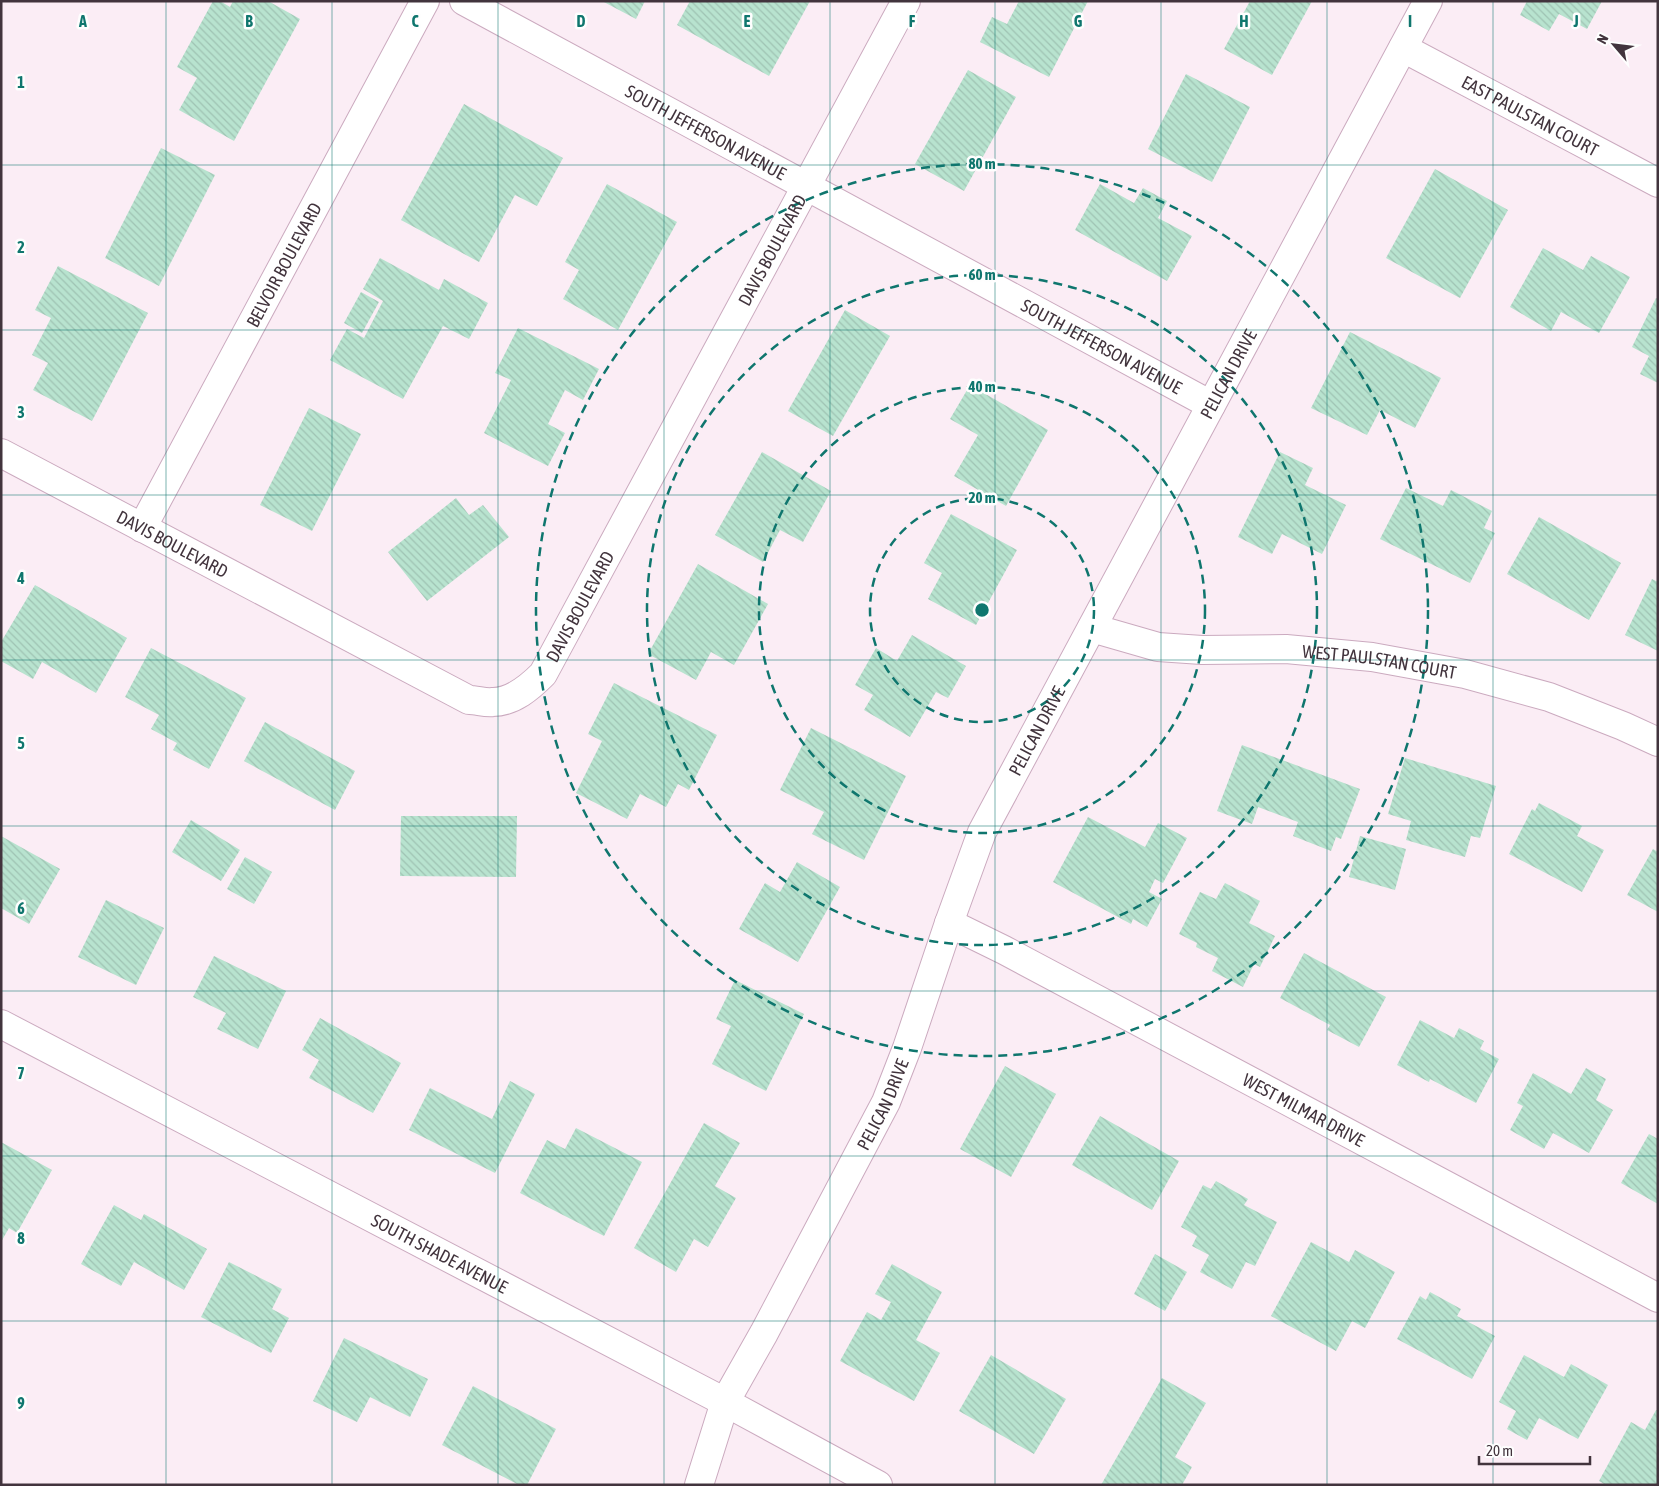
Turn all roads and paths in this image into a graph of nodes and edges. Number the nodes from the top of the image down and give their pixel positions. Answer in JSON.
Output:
{"nodes":[{"id":1,"x":424,"y":1,"type":"edge"},
{"id":2,"x":464,"y":1,"type":"edge"},
{"id":3,"x":906,"y":1,"type":"edge"},
{"id":4,"x":1428,"y":1,"type":"edge"},
{"id":5,"x":1403,"y":48,"type":"junction"},
{"id":6,"x":1658,"y":183,"type":"edge"},
{"id":7,"x":807,"y":187,"type":"junction"},
{"id":8,"x":1211,"y":405,"type":"junction"},
{"id":9,"x":1,"y":453,"type":"edge"},
{"id":10,"x":142,"y":528,"type":"junction"},
{"id":11,"x":1092,"y":628,"type":"junction"},
{"id":12,"x":1658,"y":742,"type":"edge"},
{"id":13,"x":949,"y":923,"type":"junction"},
{"id":14,"x":1,"y":1024,"type":"edge"},
{"id":15,"x":1658,"y":1298,"type":"edge"},
{"id":16,"x":725,"y":1402,"type":"junction"},
{"id":17,"x":699,"y":1485,"type":"edge"},
{"id":18,"x":878,"y":1485,"type":"edge"}],
"edges":[{"from":1,"to":10,"type":"street","name":"BELVOIR BOULEVARD"},
{"from":2,"to":7,"type":"street","name":"SOUTH JEFFERSON AVENUE"},
{"from":3,"to":7,"type":"street","name":"DAVIS BOULEVARD"},
{"from":4,"to":5,"type":"street","name":"PELICAN DRIVE"},
{"from":5,"to":6,"type":"street","name":"EAST PAULSTAN COURT"},
{"from":5,"to":8,"type":"street","name":"PELICAN DRIVE"},
{"from":7,"to":8,"type":"street","name":"SOUTH JEFFERSON AVENUE"},
{"from":7,"to":10,"type":"street","name":"DAVIS BOULEVARD"},
{"from":8,"to":11,"type":"street","name":"PELICAN DRIVE"},
{"from":9,"to":10,"type":"street","name":"DAVIS BOULEVARD"},
{"from":11,"to":12,"type":"street","name":"WEST PAULSTAN COURT"},
{"from":11,"to":13,"type":"street","name":"PELICAN DRIVE"},
{"from":13,"to":15,"type":"street","name":"WEST MILMAR DRIVE"},
{"from":13,"to":16,"type":"street","name":"PELICAN DRIVE"},
{"from":14,"to":16,"type":"street","name":"SOUTH SHADE AVENUE"},
{"from":16,"to":17,"type":"street","name":"PELICAN DRIVE"},
{"from":16,"to":18,"type":"street","name":"SOUTH SHADE AVENUE"}]}
